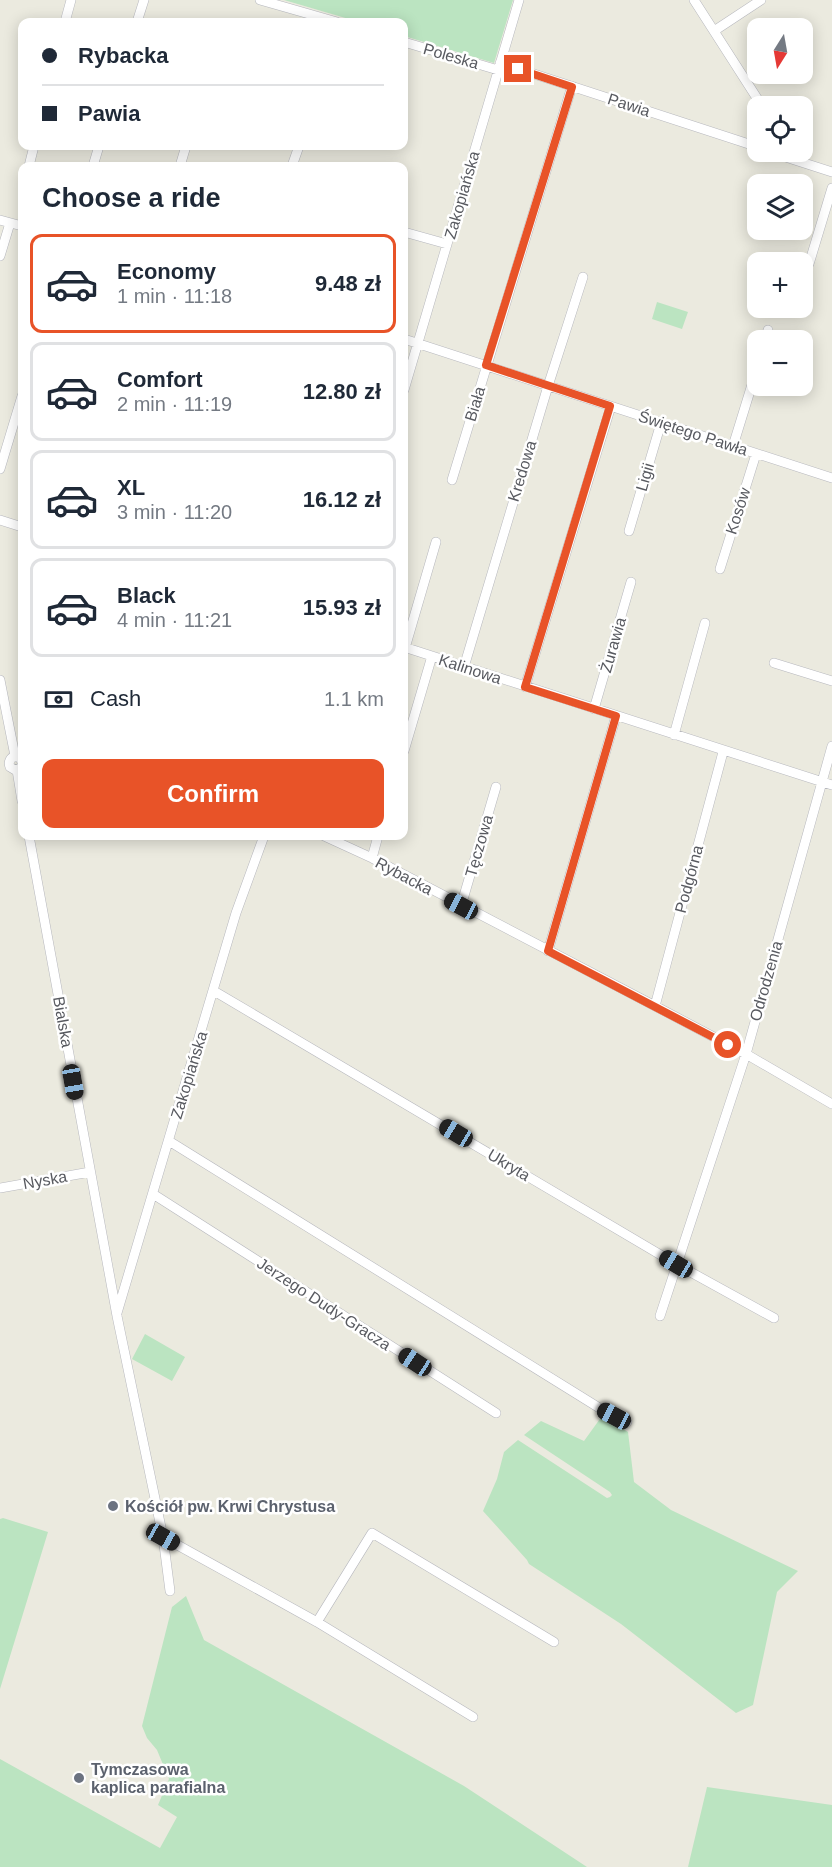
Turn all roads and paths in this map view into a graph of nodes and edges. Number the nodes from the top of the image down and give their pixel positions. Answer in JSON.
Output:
{"nodes":[{"id":1,"x":71,"y":0,"type":"edge"},
{"id":2,"x":144,"y":0,"type":"edge"},
{"id":3,"x":260,"y":0,"type":"edge"},
{"id":4,"x":519,"y":0,"type":"edge"},
{"id":5,"x":694,"y":0,"type":"edge"},
{"id":6,"x":761,"y":0,"type":"edge"},
{"id":7,"x":66,"y":18,"type":"edge"},
{"id":8,"x":138,"y":18,"type":"edge"},
{"id":9,"x":323,"y":18,"type":"edge"},
{"id":10,"x":714,"y":31,"type":"junction"},
{"id":11,"x":408,"y":43,"type":"edge"},
{"id":12,"x":499,"y":66,"type":"junction"},
{"id":13,"x":572,"y":87,"type":"junction"},
{"id":14,"x":756,"y":96,"type":"edge"},
{"id":15,"x":747,"y":143,"type":"edge"},
{"id":16,"x":802,"y":162,"type":"edge"},
{"id":17,"x":832,"y":172,"type":"edge"},
{"id":18,"x":832,"y":188,"type":"edge"},
{"id":19,"x":0,"y":220,"type":"edge"},
{"id":20,"x":10,"y":223,"type":"junction"},
{"id":21,"x":18,"y":225,"type":"edge"},
{"id":22,"x":408,"y":233,"type":"edge"},
{"id":23,"x":447,"y":244,"type":"junction"},
{"id":24,"x":813,"y":252,"type":"edge"},
{"id":25,"x":0,"y":256,"type":"edge"},
{"id":26,"x":583,"y":277,"type":"dead end"},
{"id":27,"x":408,"y":340,"type":"edge"},
{"id":28,"x":418,"y":343,"type":"junction"},
{"id":29,"x":486,"y":365,"type":"junction"},
{"id":30,"x":408,"y":377,"type":"edge"},
{"id":31,"x":548,"y":386,"type":"junction"},
{"id":32,"x":748,"y":396,"type":"edge"},
{"id":33,"x":610,"y":406,"type":"junction"},
{"id":34,"x":18,"y":409,"type":"edge"},
{"id":35,"x":661,"y":423,"type":"junction"},
{"id":36,"x":733,"y":446,"type":"junction"},
{"id":37,"x":756,"y":454,"type":"junction"},
{"id":38,"x":0,"y":469,"type":"edge"},
{"id":39,"x":832,"y":478,"type":"edge"},
{"id":40,"x":452,"y":480,"type":"dead end"},
{"id":41,"x":0,"y":520,"type":"edge"},
{"id":42,"x":18,"y":526,"type":"edge"},
{"id":43,"x":629,"y":531,"type":"dead end"},
{"id":44,"x":436,"y":542,"type":"dead end"},
{"id":45,"x":720,"y":569,"type":"dead end"},
{"id":46,"x":631,"y":582,"type":"dead end"},
{"id":47,"x":705,"y":623,"type":"dead end"},
{"id":48,"x":408,"y":634,"type":"edge"},
{"id":49,"x":408,"y":648,"type":"edge"},
{"id":50,"x":432,"y":656,"type":"junction"},
{"id":51,"x":774,"y":663,"type":"dead end"},
{"id":52,"x":464,"y":667,"type":"junction"},
{"id":53,"x":0,"y":680,"type":"edge"},
{"id":54,"x":832,"y":681,"type":"edge"},
{"id":55,"x":525,"y":687,"type":"junction"},
{"id":56,"x":594,"y":709,"type":"junction"},
{"id":57,"x":616,"y":716,"type":"junction"},
{"id":58,"x":674,"y":735,"type":"junction"},
{"id":59,"x":408,"y":737,"type":"edge"},
{"id":60,"x":832,"y":746,"type":"edge"},
{"id":61,"x":723,"y":752,"type":"junction"},
{"id":62,"x":0,"y":757,"type":"edge"},
{"id":63,"x":17,"y":763,"type":"edge"},
{"id":64,"x":821,"y":782,"type":"junction"},
{"id":65,"x":832,"y":785,"type":"edge"},
{"id":66,"x":496,"y":787,"type":"dead end"},
{"id":67,"x":30,"y":840,"type":"edge"},
{"id":68,"x":263,"y":840,"type":"edge"},
{"id":69,"x":333,"y":840,"type":"edge"},
{"id":70,"x":377,"y":840,"type":"edge"},
{"id":71,"x":372,"y":858,"type":"junction"},
{"id":72,"x":461,"y":906,"type":"junction"},
{"id":73,"x":548,"y":951,"type":"junction"},
{"id":74,"x":214,"y":991,"type":"junction"},
{"id":75,"x":655,"y":1006,"type":"junction"},
{"id":76,"x":746,"y":1054,"type":"junction"},
{"id":77,"x":831,"y":1100,"type":"edge"},
{"id":78,"x":170,"y":1141,"type":"junction"},
{"id":79,"x":90,"y":1172,"type":"junction"},
{"id":80,"x":0,"y":1188,"type":"edge"},
{"id":81,"x":153,"y":1194,"type":"junction"},
{"id":82,"x":676,"y":1264,"type":"junction"},
{"id":83,"x":117,"y":1316,"type":"junction"},
{"id":84,"x":660,"y":1316,"type":"dead end"},
{"id":85,"x":774,"y":1318,"type":"dead end"},
{"id":86,"x":496,"y":1413,"type":"dead end"},
{"id":87,"x":627,"y":1422,"type":"dead end"},
{"id":88,"x":163,"y":1537,"type":"junction"},
{"id":89,"x":170,"y":1591,"type":"dead end"},
{"id":90,"x":317,"y":1622,"type":"junction"},
{"id":91,"x":554,"y":1642,"type":"dead end"},
{"id":92,"x":473,"y":1717,"type":"dead end"}],
"edges":[{"from":1,"to":7,"type":"street"},
{"from":2,"to":8,"type":"street"},
{"from":3,"to":9,"type":"street"},
{"from":4,"to":12,"type":"street","name":"Zakopiańska"},
{"from":5,"to":10,"type":"street"},
{"from":6,"to":10,"type":"street"},
{"from":10,"to":14,"type":"street"},
{"from":11,"to":12,"type":"street","name":"Poleska"},
{"from":12,"to":13,"type":"street","name":"Pawia"},
{"from":12,"to":23,"type":"street","name":"Zakopiańska"},
{"from":13,"to":15,"type":"street","name":"Pawia"},
{"from":13,"to":29,"type":"street","name":"Biała"},
{"from":16,"to":17,"type":"street"},
{"from":18,"to":24,"type":"street"},
{"from":19,"to":20,"type":"street"},
{"from":20,"to":21,"type":"street"},
{"from":20,"to":25,"type":"street"},
{"from":22,"to":23,"type":"street"},
{"from":23,"to":28,"type":"street","name":"Zakopiańska"},
{"from":26,"to":31,"type":"street","name":"Kredowa"},
{"from":27,"to":28,"type":"street","name":"Świętego Pawła"},
{"from":28,"to":29,"type":"street","name":"Świętego Pawła"},
{"from":28,"to":30,"type":"street","name":"Zakopiańska"},
{"from":29,"to":31,"type":"street","name":"Świętego Pawła"},
{"from":29,"to":40,"type":"street","name":"Biała"},
{"from":31,"to":33,"type":"street","name":"Świętego Pawła"},
{"from":31,"to":52,"type":"street","name":"Kredowa"},
{"from":32,"to":36,"type":"street"},
{"from":33,"to":35,"type":"street","name":"Świętego Pawła"},
{"from":33,"to":55,"type":"street"},
{"from":34,"to":38,"type":"street"},
{"from":35,"to":36,"type":"street","name":"Świętego Pawła"},
{"from":35,"to":43,"type":"street","name":"Ligii"},
{"from":36,"to":37,"type":"street","name":"Świętego Pawła"},
{"from":37,"to":39,"type":"street","name":"Świętego Pawła"},
{"from":37,"to":45,"type":"street","name":"Kosów"},
{"from":41,"to":42,"type":"street"},
{"from":44,"to":48,"type":"street"},
{"from":46,"to":56,"type":"street","name":"Żurawia"},
{"from":47,"to":58,"type":"street"},
{"from":49,"to":50,"type":"street","name":"Kalinowa"},
{"from":50,"to":52,"type":"street","name":"Kalinowa"},
{"from":50,"to":59,"type":"street"},
{"from":51,"to":54,"type":"street"},
{"from":52,"to":55,"type":"street","name":"Kalinowa"},
{"from":53,"to":63,"type":"street"},
{"from":55,"to":56,"type":"street","name":"Kalinowa"},
{"from":56,"to":57,"type":"street","name":"Kalinowa"},
{"from":57,"to":58,"type":"street","name":"Kalinowa"},
{"from":57,"to":73,"type":"street"},
{"from":58,"to":61,"type":"street","name":"Kalinowa"},
{"from":60,"to":64,"type":"street","name":"Odrodzenia"},
{"from":61,"to":64,"type":"street","name":"Kalinowa"},
{"from":61,"to":75,"type":"street","name":"Podgórna"},
{"from":62,"to":63,"type":"street"},
{"from":64,"to":65,"type":"street","name":"Kalinowa"},
{"from":64,"to":76,"type":"street","name":"Odrodzenia"},
{"from":66,"to":72,"type":"street","name":"Tęczowa"},
{"from":67,"to":79,"type":"street","name":"Bialska"},
{"from":68,"to":74,"type":"street","name":"Zakopiańska"},
{"from":69,"to":71,"type":"street","name":"Rybacka"},
{"from":70,"to":71,"type":"street"},
{"from":71,"to":72,"type":"street","name":"Rybacka"},
{"from":72,"to":73,"type":"street","name":"Rybacka"},
{"from":73,"to":75,"type":"street","name":"Rybacka"},
{"from":74,"to":78,"type":"street","name":"Zakopiańska"},
{"from":74,"to":82,"type":"street","name":"Ukryta"},
{"from":75,"to":76,"type":"street","name":"Rybacka"},
{"from":76,"to":77,"type":"street","name":"Rybacka"},
{"from":76,"to":82,"type":"street","name":"Odrodzenia"},
{"from":78,"to":81,"type":"street","name":"Zakopiańska"},
{"from":78,"to":87,"type":"street"},
{"from":79,"to":80,"type":"street","name":"Nyska"},
{"from":79,"to":83,"type":"street","name":"Bialska"},
{"from":81,"to":83,"type":"street","name":"Zakopiańska"},
{"from":81,"to":86,"type":"street","name":"Jerzego Dudy-Gracza"},
{"from":82,"to":84,"type":"street","name":"Odrodzenia"},
{"from":82,"to":85,"type":"street","name":"Ukryta"},
{"from":83,"to":88,"type":"street","name":"Bialska"},
{"from":88,"to":89,"type":"street","name":"Bialska"},
{"from":88,"to":90,"type":"street"},
{"from":90,"to":91,"type":"street"},
{"from":90,"to":92,"type":"street"}]}
